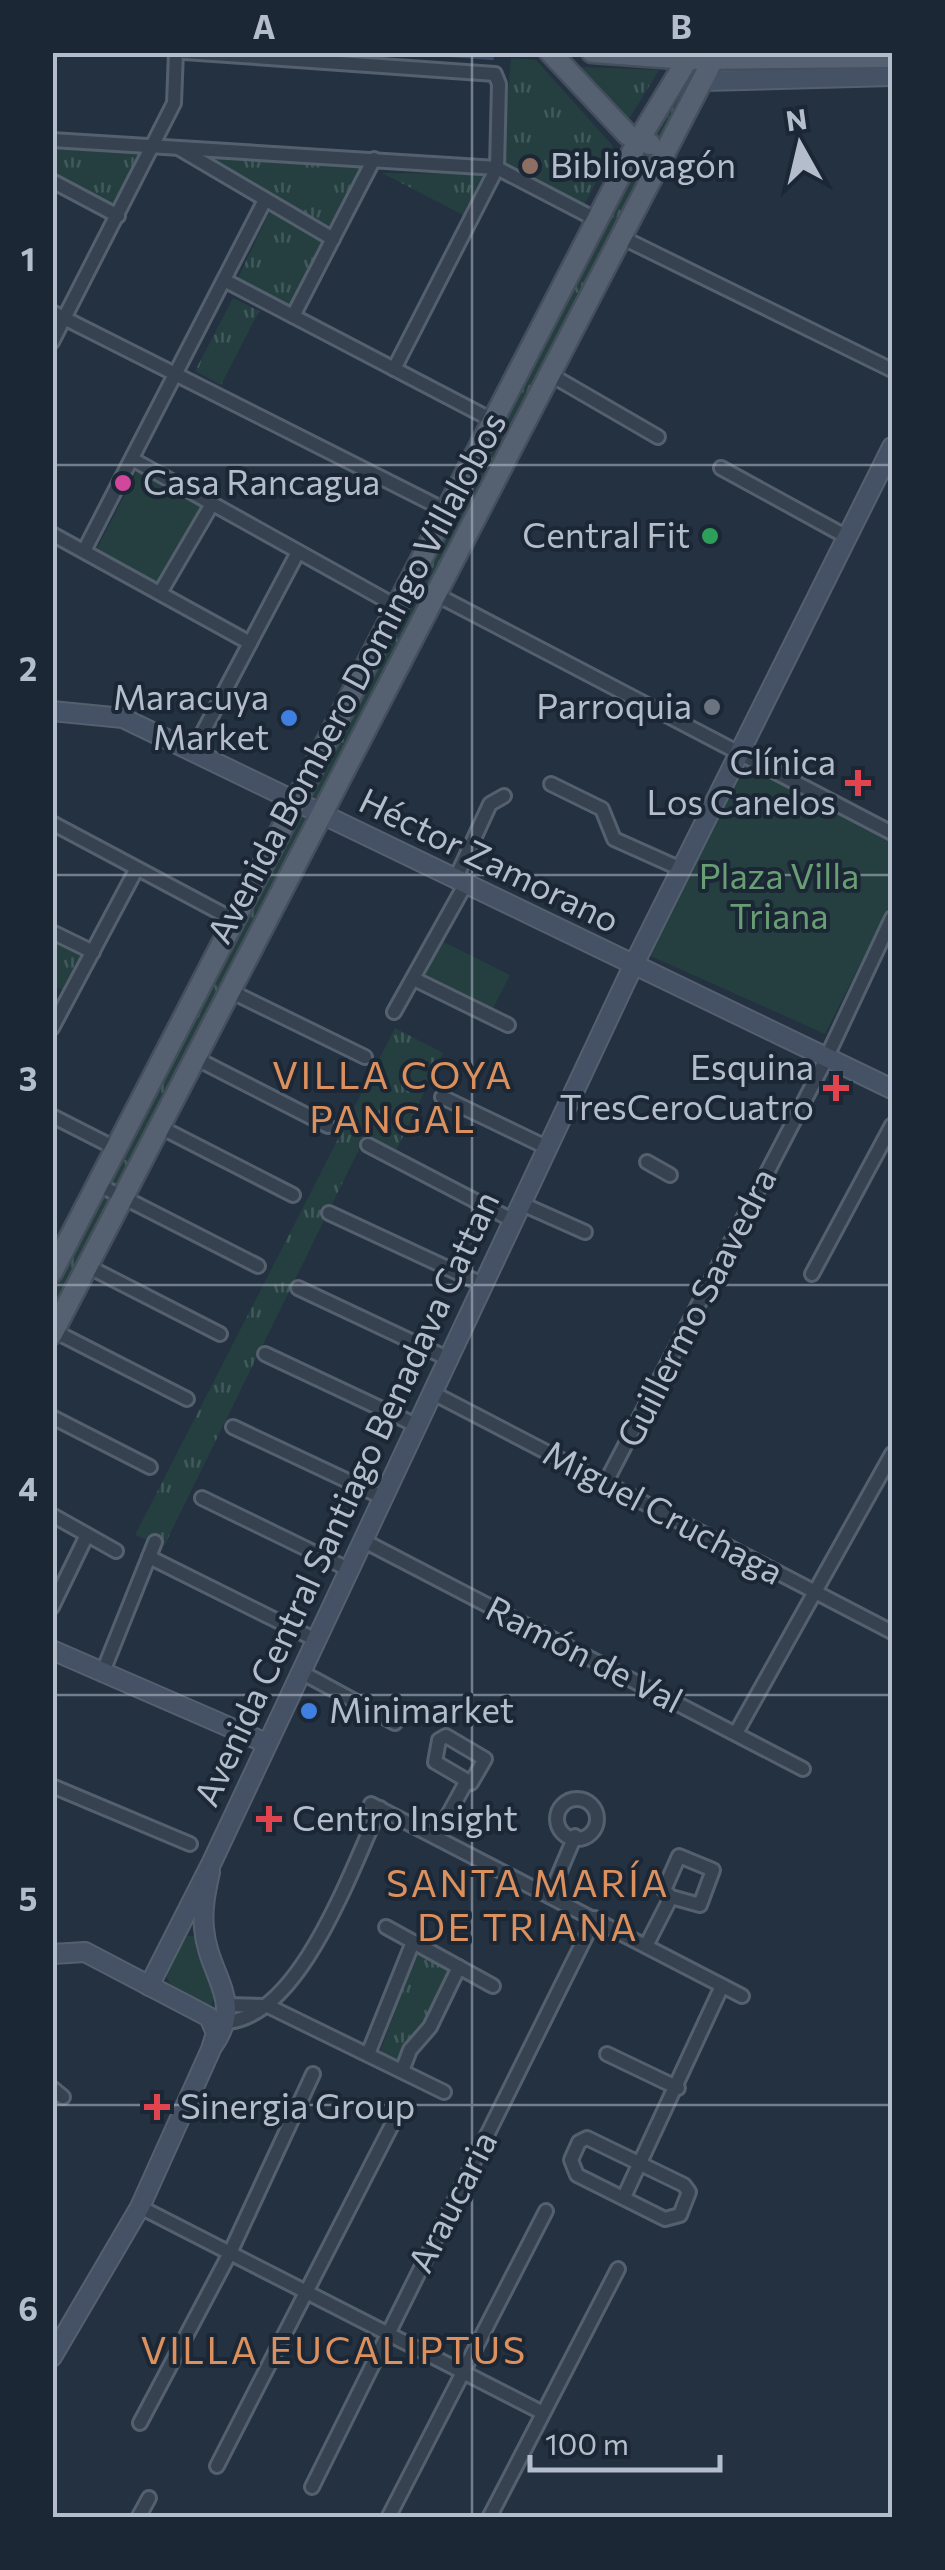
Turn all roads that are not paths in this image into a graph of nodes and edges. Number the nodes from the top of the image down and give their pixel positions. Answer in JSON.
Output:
{"nodes":[{"id":1,"x":176,"y":52,"type":"edge"},
{"id":2,"x":184,"y":52,"type":"edge"},
{"id":3,"x":550,"y":52,"type":"edge"},
{"id":4,"x":592,"y":52,"type":"edge"},
{"id":5,"x":717,"y":55,"type":"edge"},
{"id":6,"x":690,"y":56,"type":"edge"},
{"id":7,"x":892,"y":56,"type":"edge"},
{"id":8,"x":892,"y":76,"type":"edge"},
{"id":9,"x":704,"y":81,"type":"junction"},
{"id":10,"x":52,"y":140,"type":"edge"},
{"id":11,"x":673,"y":140,"type":"junction"},
{"id":12,"x":638,"y":141,"type":"junction"},
{"id":13,"x":154,"y":147,"type":"junction"},
{"id":14,"x":178,"y":148,"type":"junction"},
{"id":15,"x":374,"y":159,"type":"junction"},
{"id":16,"x":497,"y":168,"type":"junction"},
{"id":17,"x":52,"y":180,"type":"edge"},
{"id":18,"x":265,"y":200,"type":"junction"},
{"id":19,"x":118,"y":216,"type":"junction"},
{"id":20,"x":597,"y":220,"type":"junction"},
{"id":21,"x":622,"y":238,"type":"junction"},
{"id":22,"x":333,"y":239,"type":"junction"},
{"id":23,"x":224,"y":280,"type":"junction"},
{"id":24,"x":59,"y":315,"type":"edge"},
{"id":25,"x":293,"y":316,"type":"junction"},
{"id":26,"x":52,"y":342,"type":"edge"},
{"id":27,"x":394,"y":369,"type":"junction"},
{"id":28,"x":892,"y":370,"type":"edge"},
{"id":29,"x":176,"y":374,"type":"junction"},
{"id":30,"x":551,"y":375,"type":"junction"},
{"id":31,"x":492,"y":420,"type":"junction"},
{"id":32,"x":658,"y":437,"type":"dead end"},
{"id":33,"x":892,"y":447,"type":"edge"},
{"id":34,"x":132,"y":459,"type":"junction"},
{"id":35,"x":721,"y":468,"type":"dead end"},
{"id":36,"x":212,"y":504,"type":"junction"},
{"id":37,"x":445,"y":510,"type":"junction"},
{"id":38,"x":52,"y":534,"type":"edge"},
{"id":39,"x":848,"y":537,"type":"junction"},
{"id":40,"x":84,"y":551,"type":"junction"},
{"id":41,"x":298,"y":552,"type":"junction"},
{"id":42,"x":160,"y":593,"type":"junction"},
{"id":43,"x":437,"y":595,"type":"junction"},
{"id":44,"x":396,"y":606,"type":"junction"},
{"id":45,"x":250,"y":643,"type":"junction"},
{"id":46,"x":54,"y":714,"type":"edge"},
{"id":47,"x":193,"y":751,"type":"junction"},
{"id":48,"x":740,"y":752,"type":"junction"},
{"id":49,"x":551,"y":784,"type":"dead end"},
{"id":50,"x":504,"y":796,"type":"dead end"},
{"id":51,"x":294,"y":803,"type":"junction"},
{"id":52,"x":322,"y":817,"type":"junction"},
{"id":53,"x":52,"y":824,"type":"edge"},
{"id":54,"x":892,"y":834,"type":"edge"},
{"id":55,"x":681,"y":869,"type":"junction"},
{"id":56,"x":136,"y":870,"type":"junction"},
{"id":57,"x":460,"y":882,"type":"junction"},
{"id":58,"x":234,"y":920,"type":"junction"},
{"id":59,"x":891,"y":925,"type":"edge"},
{"id":60,"x":52,"y":932,"type":"edge"},
{"id":61,"x":92,"y":952,"type":"junction"},
{"id":62,"x":632,"y":966,"type":"junction"},
{"id":63,"x":414,"y":978,"type":"junction"},
{"id":64,"x":230,"y":991,"type":"junction"},
{"id":65,"x":52,"y":992,"type":"edge"},
{"id":66,"x":68,"y":999,"type":"junction"},
{"id":67,"x":394,"y":1012,"type":"dead end"},
{"id":68,"x":508,"y":1025,"type":"dead end"},
{"id":69,"x":52,"y":1028,"type":"edge"},
{"id":70,"x":366,"y":1057,"type":"dead end"},
{"id":71,"x":195,"y":1058,"type":"junction"},
{"id":72,"x":826,"y":1058,"type":"junction"},
{"id":73,"x":892,"y":1089,"type":"edge"},
{"id":74,"x":442,"y":1097,"type":"dead end"},
{"id":75,"x":52,"y":1116,"type":"edge"},
{"id":76,"x":892,"y":1125,"type":"edge"},
{"id":77,"x":160,"y":1126,"type":"junction"},
{"id":78,"x":328,"y":1126,"type":"dead end"},
{"id":79,"x":368,"y":1145,"type":"dead end"},
{"id":80,"x":115,"y":1148,"type":"junction"},
{"id":81,"x":548,"y":1148,"type":"junction"},
{"id":82,"x":646,"y":1162,"type":"dead end"},
{"id":83,"x":670,"y":1175,"type":"dead end"},
{"id":84,"x":96,"y":1184,"type":"junction"},
{"id":85,"x":293,"y":1195,"type":"dead end"},
{"id":86,"x":123,"y":1197,"type":"junction"},
{"id":87,"x":518,"y":1212,"type":"junction"},
{"id":88,"x":329,"y":1213,"type":"dead end"},
{"id":89,"x":585,"y":1232,"type":"dead end"},
{"id":90,"x":56,"y":1259,"type":"edge"},
{"id":91,"x":88,"y":1266,"type":"junction"},
{"id":92,"x":258,"y":1266,"type":"dead end"},
{"id":93,"x":812,"y":1274,"type":"dead end"},
{"id":94,"x":484,"y":1284,"type":"junction"},
{"id":95,"x":298,"y":1288,"type":"dead end"},
{"id":96,"x":53,"y":1332,"type":"edge"},
{"id":97,"x":220,"y":1334,"type":"dead end"},
{"id":98,"x":265,"y":1354,"type":"dead end"},
{"id":99,"x":449,"y":1359,"type":"junction"},
{"id":100,"x":434,"y":1393,"type":"junction"},
{"id":101,"x":187,"y":1399,"type":"dead end"},
{"id":102,"x":52,"y":1416,"type":"edge"},
{"id":103,"x":418,"y":1426,"type":"junction"},
{"id":104,"x":233,"y":1427,"type":"dead end"},
{"id":105,"x":892,"y":1454,"type":"edge"},
{"id":106,"x":150,"y":1467,"type":"dead end"},
{"id":107,"x":606,"y":1482,"type":"junction"},
{"id":108,"x":202,"y":1498,"type":"dead end"},
{"id":109,"x":384,"y":1498,"type":"junction"},
{"id":110,"x":52,"y":1516,"type":"edge"},
{"id":111,"x":87,"y":1535,"type":"junction"},
{"id":112,"x":364,"y":1541,"type":"junction"},
{"id":113,"x":155,"y":1542,"type":"dead end"},
{"id":114,"x":116,"y":1551,"type":"dead end"},
{"id":115,"x":149,"y":1557,"type":"junction"},
{"id":116,"x":350,"y":1570,"type":"junction"},
{"id":117,"x":812,"y":1591,"type":"junction"},
{"id":118,"x":52,"y":1607,"type":"edge"},
{"id":119,"x":892,"y":1632,"type":"edge"},
{"id":120,"x":316,"y":1640,"type":"junction"},
{"id":121,"x":52,"y":1650,"type":"edge"},
{"id":122,"x":301,"y":1672,"type":"junction"},
{"id":123,"x":102,"y":1674,"type":"junction"},
{"id":124,"x":394,"y":1723,"type":"dead end"},
{"id":125,"x":736,"y":1733,"type":"junction"},
{"id":126,"x":266,"y":1743,"type":"junction"},
{"id":127,"x":803,"y":1769,"type":"dead end"},
{"id":128,"x":466,"y":1784,"type":"dead end"},
{"id":129,"x":52,"y":1786,"type":"edge"},
{"id":130,"x":574,"y":1836,"type":"dead end"},
{"id":131,"x":436,"y":1837,"type":"junction"},
{"id":132,"x":190,"y":1844,"type":"dead end"},
{"id":133,"x":212,"y":1862,"type":"junction"},
{"id":134,"x":550,"y":1895,"type":"junction"},
{"id":135,"x":670,"y":1898,"type":"dead end"},
{"id":136,"x":594,"y":1918,"type":"junction"},
{"id":137,"x":178,"y":1925,"type":"junction"},
{"id":138,"x":386,"y":1927,"type":"dead end"},
{"id":139,"x":204,"y":1931,"type":"junction"},
{"id":140,"x":413,"y":1942,"type":"junction"},
{"id":141,"x":646,"y":1946,"type":"junction"},
{"id":142,"x":52,"y":1954,"type":"edge"},
{"id":143,"x":458,"y":1967,"type":"junction"},
{"id":144,"x":149,"y":1986,"type":"junction"},
{"id":145,"x":493,"y":1986,"type":"dead end"},
{"id":146,"x":722,"y":1986,"type":"junction"},
{"id":147,"x":742,"y":1996,"type":"dead end"},
{"id":148,"x":268,"y":2006,"type":"junction"},
{"id":149,"x":228,"y":2014,"type":"junction"},
{"id":150,"x":209,"y":2016,"type":"junction"},
{"id":151,"x":212,"y":2047,"type":"junction"},
{"id":152,"x":368,"y":2054,"type":"junction"},
{"id":153,"x":607,"y":2054,"type":"dead end"},
{"id":154,"x":402,"y":2071,"type":"junction"},
{"id":155,"x":313,"y":2074,"type":"dead end"},
{"id":156,"x":678,"y":2088,"type":"junction"},
{"id":157,"x":444,"y":2092,"type":"dead end"},
{"id":158,"x":396,"y":2117,"type":"dead end"},
{"id":159,"x":640,"y":2162,"type":"junction"},
{"id":160,"x":624,"y":2197,"type":"junction"},
{"id":161,"x":140,"y":2206,"type":"junction"},
{"id":162,"x":546,"y":2211,"type":"dead end"},
{"id":163,"x":230,"y":2253,"type":"junction"},
{"id":164,"x":618,"y":2269,"type":"dead end"},
{"id":165,"x":304,"y":2291,"type":"junction"},
{"id":166,"x":388,"y":2333,"type":"junction"},
{"id":167,"x":52,"y":2357,"type":"edge"},
{"id":168,"x":462,"y":2372,"type":"junction"},
{"id":169,"x":543,"y":2412,"type":"junction"},
{"id":170,"x":140,"y":2423,"type":"dead end"},
{"id":171,"x":217,"y":2466,"type":"dead end"},
{"id":172,"x":312,"y":2487,"type":"dead end"},
{"id":173,"x":149,"y":2498,"type":"dead end"},
{"id":174,"x":138,"y":2518,"type":"edge"},
{"id":175,"x":388,"y":2518,"type":"edge"},
{"id":176,"x":490,"y":2518,"type":"edge"}],
"edges":[{"from":1,"to":13,"type":"street"},
{"from":2,"to":16,"type":"street"},
{"from":3,"to":12,"type":"main road"},
{"from":4,"to":6,"type":"main road"},
{"from":5,"to":6,"type":"main road"},
{"from":5,"to":7,"type":"main road"},
{"from":5,"to":9,"type":"main road","name":"Avenida Bombero Domingo Villalobos"},
{"from":6,"to":12,"type":"main road","name":"Avenida Bombero Domingo Villalobos"},
{"from":8,"to":9,"type":"street"},
{"from":9,"to":11,"type":"main road","name":"Avenida Bombero Domingo Villalobos"},
{"from":10,"to":13,"type":"street"},
{"from":11,"to":12,"type":"main road"},
{"from":11,"to":21,"type":"main road","name":"Avenida Bombero Domingo Villalobos"},
{"from":12,"to":20,"type":"main road","name":"Avenida Bombero Domingo Villalobos"},
{"from":13,"to":14,"type":"street"},
{"from":13,"to":19,"type":"street"},
{"from":14,"to":15,"type":"street"},
{"from":14,"to":18,"type":"street"},
{"from":15,"to":16,"type":"street"},
{"from":15,"to":22,"type":"street"},
{"from":16,"to":20,"type":"street"},
{"from":16,"to":27,"type":"street"},
{"from":17,"to":19,"type":"street"},
{"from":18,"to":22,"type":"street"},
{"from":18,"to":23,"type":"street"},
{"from":19,"to":24,"type":"street"},
{"from":20,"to":31,"type":"main road","name":"Avenida Bombero Domingo Villalobos"},
{"from":21,"to":28,"type":"street"},
{"from":21,"to":30,"type":"main road","name":"Avenida Bombero Domingo Villalobos"},
{"from":22,"to":25,"type":"street"},
{"from":23,"to":25,"type":"street"},
{"from":23,"to":29,"type":"street"},
{"from":24,"to":26,"type":"street"},
{"from":24,"to":29,"type":"street"},
{"from":25,"to":27,"type":"street"},
{"from":27,"to":31,"type":"street"},
{"from":29,"to":34,"type":"street"},
{"from":29,"to":37,"type":"street"},
{"from":30,"to":32,"type":"street"},
{"from":30,"to":43,"type":"main road","name":"Avenida Bombero Domingo Villalobos"},
{"from":31,"to":37,"type":"main road","name":"Avenida Bombero Domingo Villalobos"},
{"from":33,"to":39,"type":"street","name":"Avenida Central Santiago Benadava Cattan"},
{"from":34,"to":36,"type":"street"},
{"from":34,"to":40,"type":"street"},
{"from":35,"to":39,"type":"street"},
{"from":36,"to":41,"type":"street"},
{"from":36,"to":42,"type":"street"},
{"from":37,"to":44,"type":"main road","name":"Avenida Bombero Domingo Villalobos"},
{"from":38,"to":40,"type":"street"},
{"from":39,"to":48,"type":"street","name":"Avenida Central Santiago Benadava Cattan"},
{"from":40,"to":42,"type":"street"},
{"from":41,"to":44,"type":"street"},
{"from":41,"to":45,"type":"street"},
{"from":42,"to":45,"type":"street"},
{"from":43,"to":48,"type":"street"},
{"from":43,"to":52,"type":"main road","name":"Avenida Bombero Domingo Villalobos"},
{"from":44,"to":51,"type":"main road","name":"Avenida Bombero Domingo Villalobos"},
{"from":45,"to":47,"type":"street"},
{"from":46,"to":47,"type":"street","name":"Héctor Zamorano"},
{"from":47,"to":51,"type":"street","name":"Héctor Zamorano"},
{"from":48,"to":54,"type":"street"},
{"from":48,"to":55,"type":"street","name":"Avenida Central Santiago Benadava Cattan"},
{"from":49,"to":55,"type":"street"},
{"from":50,"to":57,"type":"street"},
{"from":51,"to":52,"type":"street","name":"Héctor Zamorano"},
{"from":51,"to":58,"type":"main road","name":"Avenida Bombero Domingo Villalobos"},
{"from":52,"to":57,"type":"street","name":"Héctor Zamorano"},
{"from":52,"to":64,"type":"main road","name":"Avenida Bombero Domingo Villalobos"},
{"from":53,"to":56,"type":"street"},
{"from":55,"to":62,"type":"street","name":"Avenida Central Santiago Benadava Cattan"},
{"from":56,"to":58,"type":"street"},
{"from":56,"to":61,"type":"street"},
{"from":57,"to":62,"type":"street","name":"Héctor Zamorano"},
{"from":57,"to":63,"type":"street"},
{"from":58,"to":80,"type":"main road","name":"Avenida Bombero Domingo Villalobos"},
{"from":59,"to":72,"type":"street","name":"Guillermo Saavedra"},
{"from":60,"to":61,"type":"street"},
{"from":61,"to":66,"type":"street"},
{"from":62,"to":72,"type":"street","name":"Héctor Zamorano"},
{"from":62,"to":81,"type":"street","name":"Avenida Central Santiago Benadava Cattan"},
{"from":63,"to":67,"type":"street"},
{"from":63,"to":68,"type":"street"},
{"from":64,"to":70,"type":"street"},
{"from":64,"to":71,"type":"main road","name":"Avenida Bombero Domingo Villalobos"},
{"from":65,"to":66,"type":"street"},
{"from":66,"to":69,"type":"street"},
{"from":71,"to":77,"type":"main road","name":"Avenida Bombero Domingo Villalobos"},
{"from":71,"to":78,"type":"street"},
{"from":72,"to":73,"type":"street","name":"Héctor Zamorano"},
{"from":72,"to":107,"type":"street","name":"Guillermo Saavedra"},
{"from":74,"to":81,"type":"street"},
{"from":75,"to":80,"type":"street"},
{"from":76,"to":93,"type":"street"},
{"from":77,"to":85,"type":"street"},
{"from":77,"to":86,"type":"main road","name":"Avenida Bombero Domingo Villalobos"},
{"from":79,"to":87,"type":"street"},
{"from":80,"to":84,"type":"main road","name":"Avenida Bombero Domingo Villalobos"},
{"from":81,"to":87,"type":"street","name":"Avenida Central Santiago Benadava Cattan"},
{"from":82,"to":83,"type":"street"},
{"from":84,"to":86,"type":"street"},
{"from":84,"to":90,"type":"main road","name":"Avenida Bombero Domingo Villalobos"},
{"from":86,"to":91,"type":"main road","name":"Avenida Bombero Domingo Villalobos"},
{"from":86,"to":92,"type":"street"},
{"from":87,"to":89,"type":"street"},
{"from":87,"to":94,"type":"street","name":"Avenida Central Santiago Benadava Cattan"},
{"from":88,"to":94,"type":"street"},
{"from":91,"to":96,"type":"main road","name":"Avenida Bombero Domingo Villalobos"},
{"from":91,"to":97,"type":"street"},
{"from":94,"to":99,"type":"street","name":"Avenida Central Santiago Benadava Cattan"},
{"from":95,"to":99,"type":"street"},
{"from":96,"to":101,"type":"street"},
{"from":98,"to":103,"type":"street"},
{"from":99,"to":100,"type":"street","name":"Avenida Central Santiago Benadava Cattan"},
{"from":100,"to":103,"type":"street","name":"Avenida Central Santiago Benadava Cattan"},
{"from":100,"to":107,"type":"street","name":"Miguel Cruchaga"},
{"from":102,"to":106,"type":"street"},
{"from":103,"to":109,"type":"street","name":"Avenida Central Santiago Benadava Cattan"},
{"from":104,"to":109,"type":"street"},
{"from":105,"to":117,"type":"street"},
{"from":107,"to":117,"type":"street","name":"Miguel Cruchaga"},
{"from":108,"to":116,"type":"street"},
{"from":109,"to":112,"type":"street","name":"Avenida Central Santiago Benadava Cattan"},
{"from":110,"to":111,"type":"street"},
{"from":111,"to":114,"type":"street"},
{"from":111,"to":118,"type":"street"},
{"from":112,"to":116,"type":"street","name":"Avenida Central Santiago Benadava Cattan"},
{"from":112,"to":125,"type":"street","name":"Ramón de Val"},
{"from":113,"to":115,"type":"street"},
{"from":115,"to":120,"type":"street"},
{"from":115,"to":123,"type":"street"},
{"from":116,"to":120,"type":"street","name":"Avenida Central Santiago Benadava Cattan"},
{"from":117,"to":119,"type":"street","name":"Miguel Cruchaga"},
{"from":117,"to":125,"type":"street"},
{"from":120,"to":122,"type":"street","name":"Avenida Central Santiago Benadava Cattan"},
{"from":121,"to":123,"type":"street"},
{"from":122,"to":124,"type":"street"},
{"from":122,"to":126,"type":"street","name":"Avenida Central Santiago Benadava Cattan"},
{"from":123,"to":126,"type":"street"},
{"from":125,"to":127,"type":"street","name":"Ramón de Val"},
{"from":126,"to":133,"type":"street","name":"Avenida Central Santiago Benadava Cattan"},
{"from":128,"to":131,"type":"street"},
{"from":129,"to":132,"type":"street"},
{"from":130,"to":134,"type":"street"},
{"from":131,"to":134,"type":"street"},
{"from":131,"to":148,"type":"street"},
{"from":133,"to":137,"type":"street","name":"Avenida Central Santiago Benadava Cattan"},
{"from":133,"to":139,"type":"street"},
{"from":134,"to":136,"type":"street"},
{"from":135,"to":141,"type":"street"},
{"from":136,"to":141,"type":"street"},
{"from":136,"to":166,"type":"street","name":"Araucaria"},
{"from":137,"to":139,"type":"street"},
{"from":137,"to":144,"type":"street","name":"Avenida Central Santiago Benadava Cattan"},
{"from":138,"to":140,"type":"street"},
{"from":139,"to":149,"type":"street"},
{"from":140,"to":143,"type":"street"},
{"from":140,"to":152,"type":"street"},
{"from":141,"to":146,"type":"street"},
{"from":142,"to":144,"type":"street"},
{"from":143,"to":145,"type":"street"},
{"from":143,"to":154,"type":"street"},
{"from":144,"to":150,"type":"street"},
{"from":146,"to":147,"type":"street"},
{"from":146,"to":156,"type":"street"},
{"from":148,"to":149,"type":"street"},
{"from":148,"to":152,"type":"street"},
{"from":149,"to":150,"type":"street"},
{"from":149,"to":151,"type":"street"},
{"from":150,"to":151,"type":"street"},
{"from":151,"to":161,"type":"street"},
{"from":152,"to":154,"type":"street"},
{"from":153,"to":156,"type":"street"},
{"from":154,"to":157,"type":"street"},
{"from":155,"to":163,"type":"street"},
{"from":156,"to":159,"type":"street"},
{"from":158,"to":165,"type":"street"},
{"from":159,"to":160,"type":"street"},
{"from":159,"to":160,"type":"street"},
{"from":159,"to":160,"type":"street"},
{"from":161,"to":163,"type":"street"},
{"from":161,"to":167,"type":"street"},
{"from":162,"to":168,"type":"street"},
{"from":163,"to":165,"type":"street"},
{"from":163,"to":170,"type":"street"},
{"from":164,"to":169,"type":"street"},
{"from":165,"to":166,"type":"street"},
{"from":165,"to":171,"type":"street"},
{"from":166,"to":168,"type":"street"},
{"from":166,"to":172,"type":"street","name":"Araucaria"},
{"from":168,"to":169,"type":"street"},
{"from":168,"to":175,"type":"street"},
{"from":169,"to":176,"type":"street"},
{"from":173,"to":174,"type":"street"}]}
